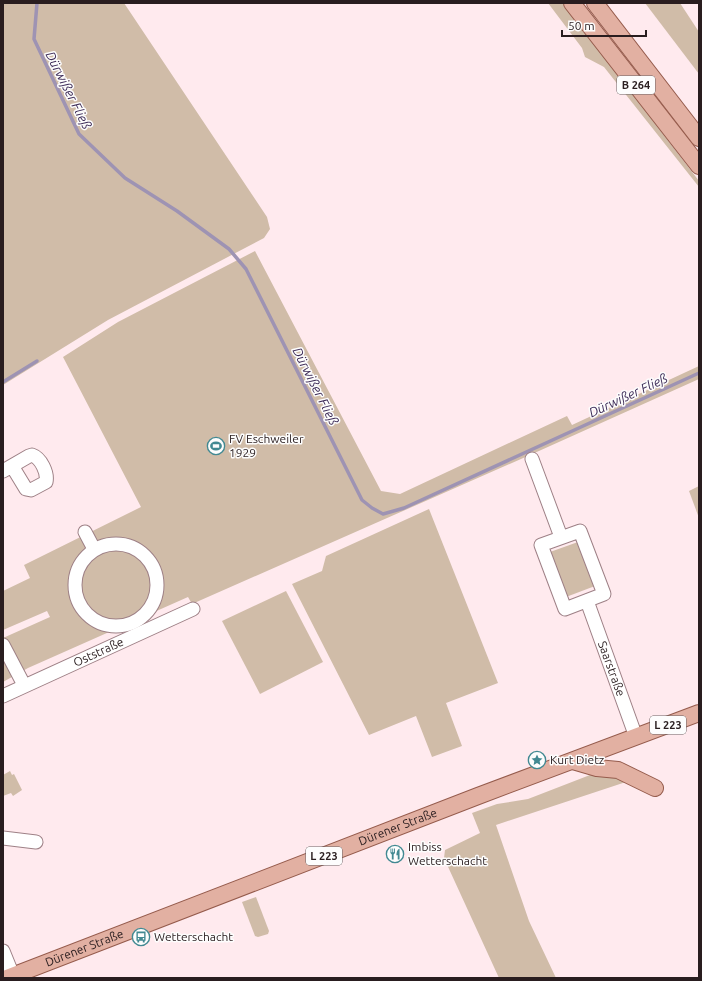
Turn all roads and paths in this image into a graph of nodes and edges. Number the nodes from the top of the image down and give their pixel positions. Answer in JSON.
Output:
{"nodes":[{"id":1,"x":572,"y":3,"type":"edge"},
{"id":2,"x":595,"y":3,"type":"edge"},
{"id":3,"x":699,"y":138,"type":"edge"},
{"id":4,"x":699,"y":166,"type":"edge"},
{"id":5,"x":532,"y":459,"type":"dead end"},
{"id":6,"x":85,"y":532,"type":"dead end"},
{"id":7,"x":561,"y":538,"type":"junction"},
{"id":8,"x":94,"y":549,"type":"junction"},
{"id":9,"x":586,"y":601,"type":"junction"},
{"id":10,"x":193,"y":609,"type":"dead end"},
{"id":11,"x":132,"y":622,"type":"junction"},
{"id":12,"x":138,"y":634,"type":"junction"},
{"id":13,"x":3,"y":646,"type":"edge"},
{"id":14,"x":24,"y":685,"type":"junction"},
{"id":15,"x":3,"y":696,"type":"edge"},
{"id":16,"x":699,"y":713,"type":"edge"},
{"id":17,"x":636,"y":737,"type":"junction"},
{"id":18,"x":573,"y":761,"type":"junction"},
{"id":19,"x":655,"y":788,"type":"dead end"},
{"id":20,"x":3,"y":838,"type":"edge"},
{"id":21,"x":36,"y":842,"type":"dead end"},
{"id":22,"x":3,"y":951,"type":"edge"},
{"id":23,"x":12,"y":977,"type":"edge"}],
"edges":[{"from":1,"to":4,"type":"main road","number":"B 264"},
{"from":2,"to":3,"type":"main road","number":"B 264"},
{"from":5,"to":7,"type":"street"},
{"from":6,"to":8,"type":"street"},
{"from":7,"to":9,"type":"street"},
{"from":7,"to":9,"type":"street"},
{"from":8,"to":11,"type":"street"},
{"from":8,"to":11,"type":"street"},
{"from":9,"to":17,"type":"street","name":"Saarstraße"},
{"from":10,"to":12,"type":"street","name":"Oststraße"},
{"from":11,"to":12,"type":"street"},
{"from":12,"to":14,"type":"street","name":"Oststraße"},
{"from":13,"to":14,"type":"street"},
{"from":14,"to":15,"type":"street","name":"Oststraße"},
{"from":16,"to":17,"type":"main road","name":"Dürener Straße","number":"L 223"},
{"from":17,"to":18,"type":"main road","name":"Dürener Straße","number":"L 223"},
{"from":18,"to":19,"type":"main road"},
{"from":18,"to":23,"type":"main road","name":"Dürener Straße","number":"L 223"},
{"from":20,"to":21,"type":"street"},
{"from":22,"to":23,"type":"street"}]}
